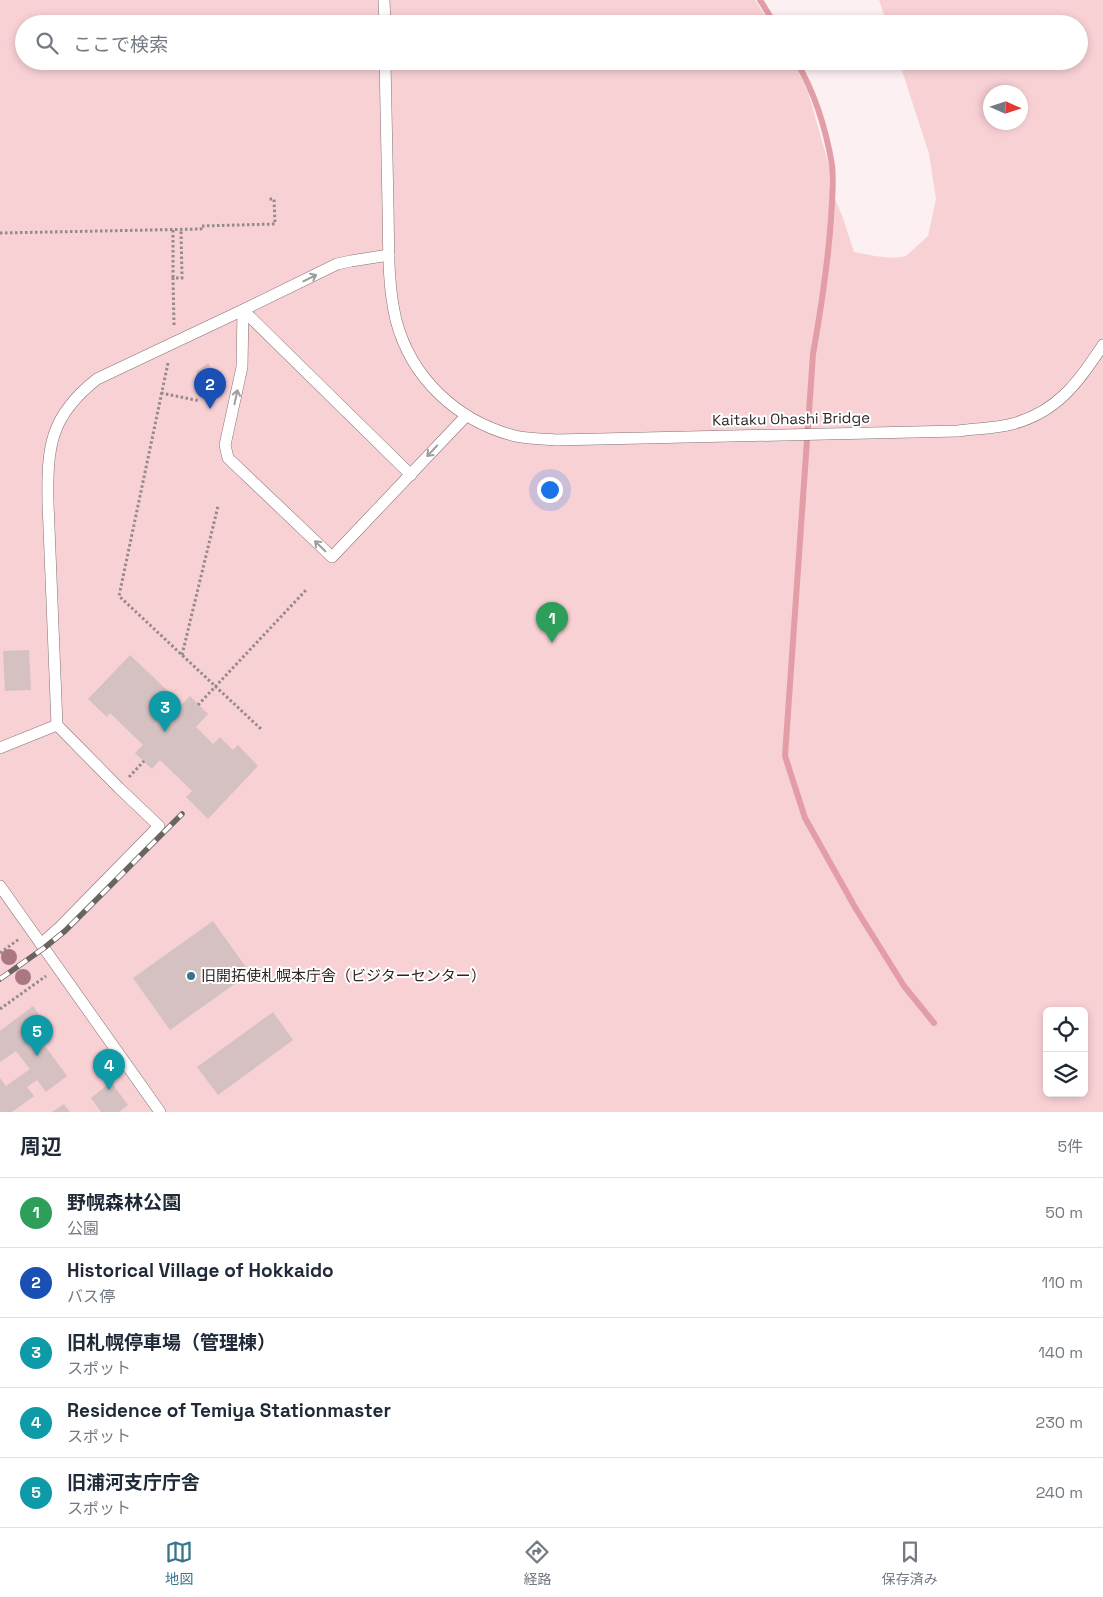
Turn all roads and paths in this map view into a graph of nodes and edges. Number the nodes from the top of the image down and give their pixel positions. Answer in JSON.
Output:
{"nodes":[{"id":1,"x":384,"y":0,"type":"edge"},
{"id":2,"x":384,"y":15,"type":"edge"},
{"id":3,"x":385,"y":70,"type":"edge"},
{"id":4,"x":269,"y":199,"type":"dead end"},
{"id":5,"x":181,"y":229,"type":"junction"},
{"id":6,"x":173,"y":230,"type":"junction"},
{"id":7,"x":0,"y":233,"type":"edge"},
{"id":8,"x":389,"y":255,"type":"junction"},
{"id":9,"x":173,"y":278,"type":"junction"},
{"id":10,"x":243,"y":310,"type":"junction"},
{"id":11,"x":174,"y":328,"type":"dead end"},
{"id":12,"x":1103,"y":345,"type":"edge"},
{"id":13,"x":168,"y":361,"type":"dead end"},
{"id":14,"x":161,"y":393,"type":"junction"},
{"id":15,"x":200,"y":401,"type":"dead end"},
{"id":16,"x":466,"y":416,"type":"junction"},
{"id":17,"x":410,"y":475,"type":"junction"},
{"id":18,"x":218,"y":506,"type":"dead end"},
{"id":19,"x":307,"y":589,"type":"dead end"},
{"id":20,"x":182,"y":655,"type":"junction"},
{"id":21,"x":216,"y":687,"type":"junction"},
{"id":22,"x":198,"y":705,"type":"dead end"},
{"id":23,"x":57,"y":725,"type":"junction"},
{"id":24,"x":261,"y":729,"type":"dead end"},
{"id":25,"x":0,"y":748,"type":"edge"},
{"id":26,"x":0,"y":886,"type":"edge"},
{"id":27,"x":32,"y":930,"type":"junction"},
{"id":28,"x":41,"y":944,"type":"junction"},
{"id":29,"x":0,"y":953,"type":"edge"},
{"id":30,"x":59,"y":967,"type":"junction"},
{"id":31,"x":0,"y":1009,"type":"edge"},
{"id":32,"x":160,"y":1112,"type":"edge"}],
"edges":[{"from":1,"to":2,"type":"lane"},
{"from":3,"to":8,"type":"lane","name":"Kaitaku Ohashi Bridge"},
{"from":4,"to":5,"type":"path"},
{"from":5,"to":6,"type":"path"},
{"from":5,"to":9,"type":"path"},
{"from":6,"to":7,"type":"path"},
{"from":6,"to":9,"type":"path"},
{"from":10,"to":8,"type":"lane","one_way":true},
{"from":8,"to":16,"type":"lane","name":"Kaitaku Ohashi Bridge"},
{"from":9,"to":11,"type":"path"},
{"from":10,"to":17,"type":"lane"},
{"from":17,"to":10,"type":"lane","one_way":true},
{"from":10,"to":23,"type":"lane"},
{"from":12,"to":16,"type":"lane","name":"Kaitaku Ohashi Bridge"},
{"from":13,"to":14,"type":"path"},
{"from":14,"to":15,"type":"path"},
{"from":14,"to":20,"type":"path"},
{"from":16,"to":17,"type":"lane","one_way":true},
{"from":18,"to":20,"type":"path"},
{"from":19,"to":21,"type":"path"},
{"from":20,"to":21,"type":"path"},
{"from":21,"to":22,"type":"path"},
{"from":21,"to":24,"type":"path"},
{"from":23,"to":25,"type":"lane"},
{"from":23,"to":28,"type":"lane"},
{"from":26,"to":27,"type":"lane"},
{"from":27,"to":28,"type":"lane"},
{"from":27,"to":29,"type":"path"},
{"from":28,"to":30,"type":"lane"},
{"from":30,"to":31,"type":"path"},
{"from":30,"to":32,"type":"lane"}]}
